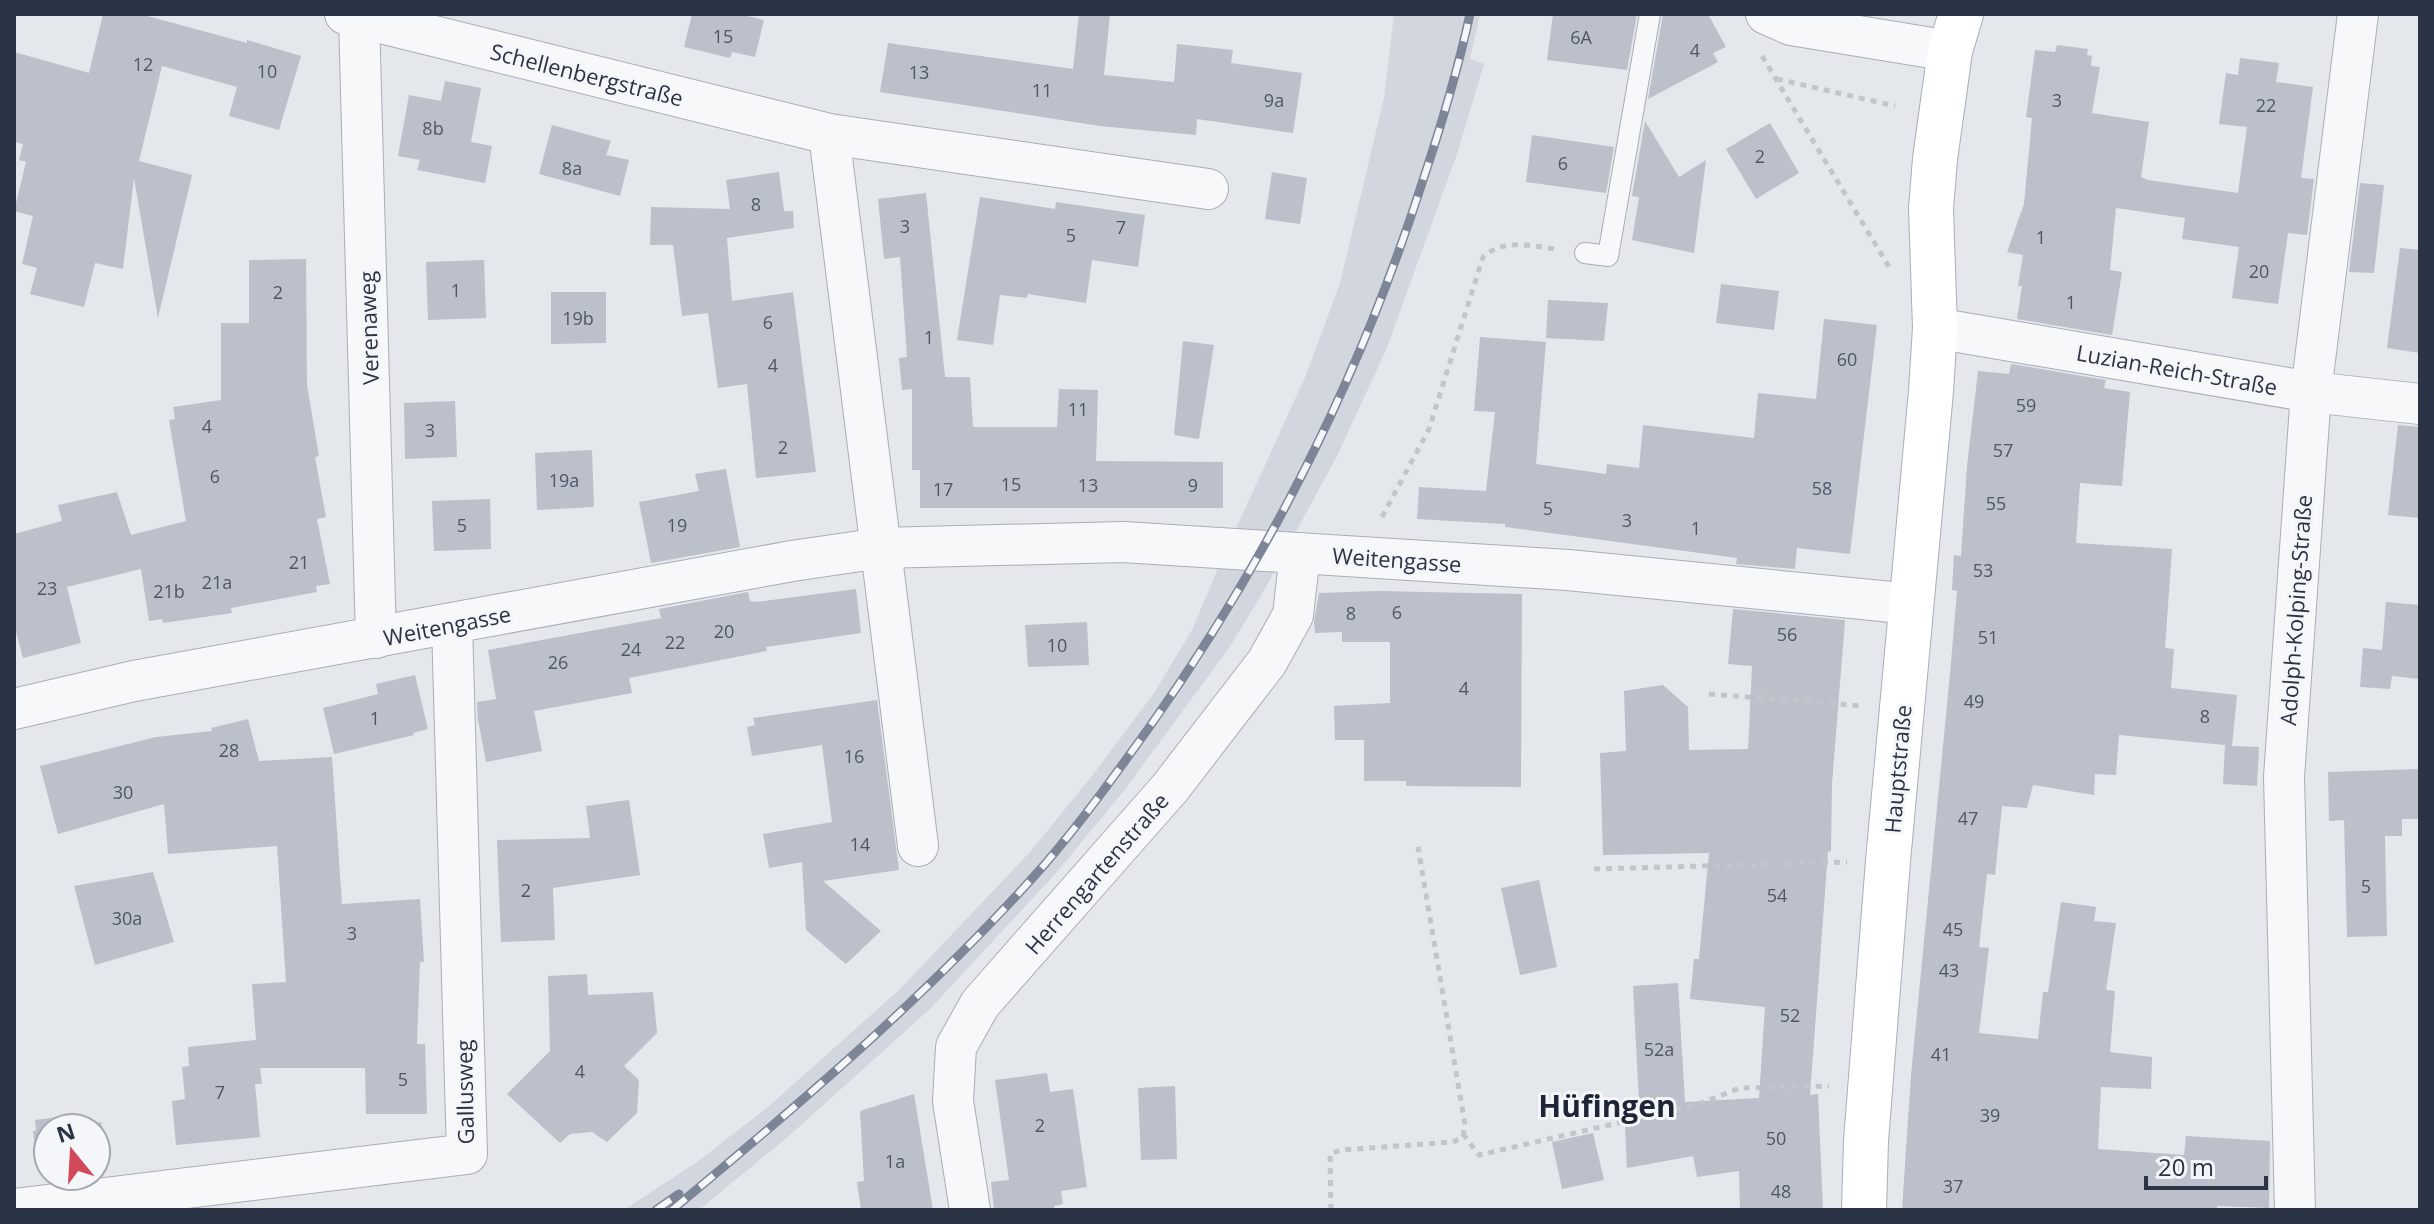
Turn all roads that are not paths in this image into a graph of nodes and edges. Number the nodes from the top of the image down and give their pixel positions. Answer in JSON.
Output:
{"nodes":[{"id":1,"x":1650,"y":14,"type":"edge"},
{"id":2,"x":1766,"y":14,"type":"edge"},
{"id":3,"x":2358,"y":14,"type":"edge"},
{"id":4,"x":352,"y":16,"type":"edge"},
{"id":5,"x":1955,"y":32,"type":"edge"},
{"id":6,"x":829,"y":134,"type":"junction"},
{"id":7,"x":1208,"y":189,"type":"dead end"},
{"id":8,"x":1585,"y":253,"type":"road end"},
{"id":9,"x":1935,"y":328,"type":"junction"},
{"id":10,"x":2311,"y":392,"type":"junction"},
{"id":11,"x":2420,"y":404,"type":"edge"},
{"id":12,"x":881,"y":548,"type":"junction"},
{"id":13,"x":1300,"y":553,"type":"junction"},
{"id":14,"x":1912,"y":604,"type":"junction"},
{"id":15,"x":452,"y":624,"type":"junction"},
{"id":16,"x":376,"y":638,"type":"junction"},
{"id":17,"x":14,"y":709,"type":"edge"},
{"id":18,"x":918,"y":846,"type":"dead end"},
{"id":19,"x":14,"y":1209,"type":"edge"},
{"id":20,"x":970,"y":1210,"type":"edge"},
{"id":21,"x":1864,"y":1210,"type":"edge"},
{"id":22,"x":2295,"y":1210,"type":"edge"}],
"edges":[{"from":1,"to":8,"type":"lane"},
{"from":2,"to":5,"type":"street"},
{"from":3,"to":10,"type":"street","name":"Adolph-Kolping-Straße"},
{"from":4,"to":6,"type":"street","name":"Schellenbergstraße"},
{"from":4,"to":16,"type":"street","name":"Verenaweg"},
{"from":5,"to":9,"type":"main road","name":"Hauptstraße"},
{"from":6,"to":7,"type":"street","name":"Schellenbergstraße"},
{"from":6,"to":12,"type":"street"},
{"from":9,"to":10,"type":"street","name":"Luzian-Reich-Straße"},
{"from":9,"to":14,"type":"main road","name":"Hauptstraße"},
{"from":10,"to":11,"type":"street","name":"Luzian-Reich-Straße"},
{"from":10,"to":22,"type":"street","name":"Adolph-Kolping-Straße"},
{"from":12,"to":13,"type":"street","name":"Weitengasse"},
{"from":12,"to":15,"type":"street","name":"Weitengasse"},
{"from":12,"to":18,"type":"street"},
{"from":13,"to":14,"type":"street","name":"Weitengasse"},
{"from":13,"to":20,"type":"street","name":"Herrengartenstraße"},
{"from":14,"to":21,"type":"main road","name":"Hauptstraße"},
{"from":15,"to":16,"type":"street","name":"Weitengasse"},
{"from":15,"to":19,"type":"street","name":"Gallusweg"},
{"from":16,"to":17,"type":"street","name":"Weitengasse"}]}
